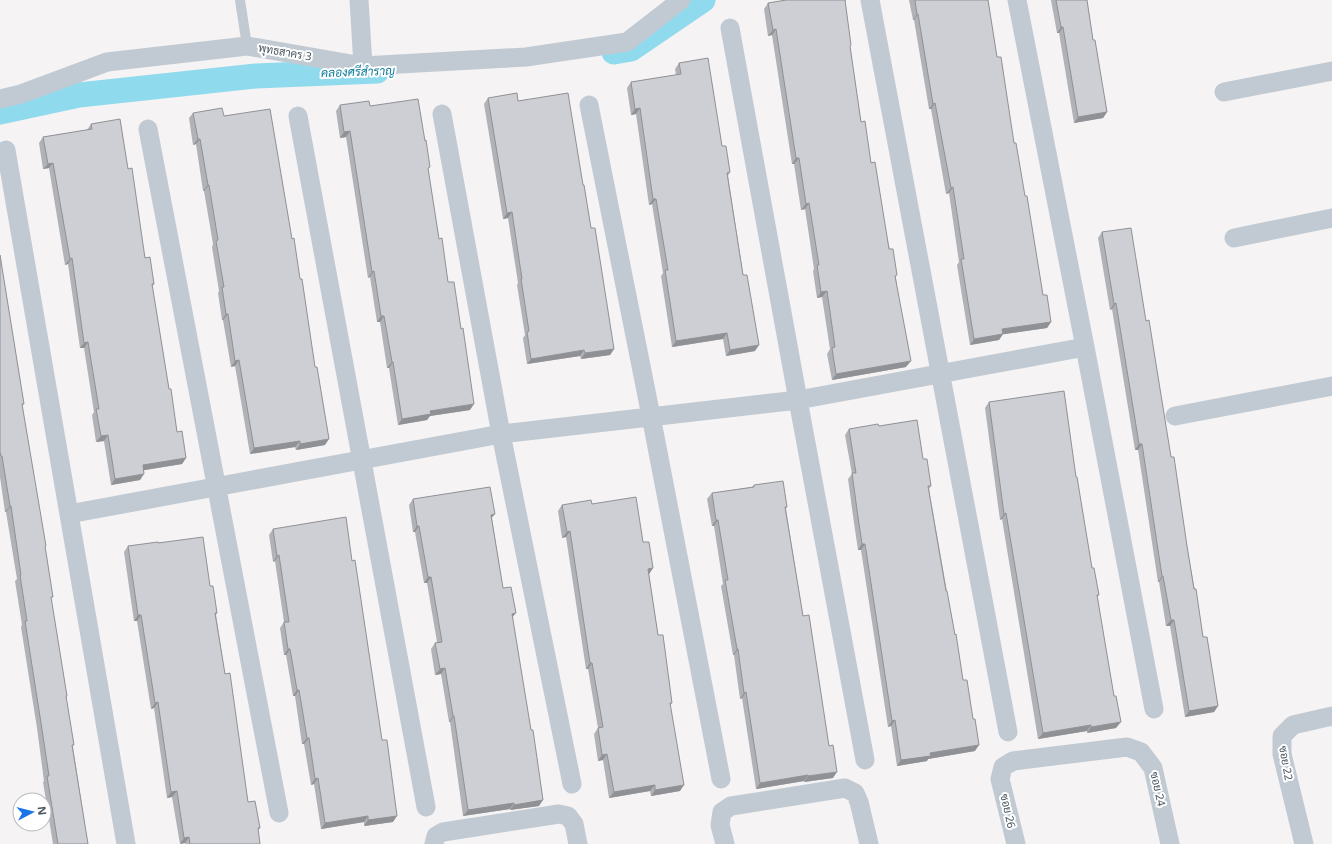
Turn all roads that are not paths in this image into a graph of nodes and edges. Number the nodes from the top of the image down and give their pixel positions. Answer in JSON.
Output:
{"nodes":[{"id":1,"x":240,"y":0,"type":"edge"},
{"id":2,"x":359,"y":0,"type":"edge"},
{"id":3,"x":681,"y":0,"type":"edge"},
{"id":4,"x":870,"y":0,"type":"edge"},
{"id":5,"x":1016,"y":0,"type":"edge"},
{"id":6,"x":730,"y":28,"type":"dead end"},
{"id":7,"x":247,"y":46,"type":"junction"},
{"id":8,"x":362,"y":66,"type":"junction"},
{"id":9,"x":1332,"y":71,"type":"edge"},
{"id":10,"x":1224,"y":92,"type":"dead end"},
{"id":11,"x":0,"y":99,"type":"edge"},
{"id":12,"x":589,"y":105,"type":"dead end"},
{"id":13,"x":442,"y":114,"type":"dead end"},
{"id":14,"x":298,"y":116,"type":"dead end"},
{"id":15,"x":148,"y":129,"type":"dead end"},
{"id":16,"x":6,"y":150,"type":"dead end"},
{"id":17,"x":1332,"y":218,"type":"edge"},
{"id":18,"x":1234,"y":238,"type":"dead end"},
{"id":19,"x":1085,"y":347,"type":"junction"},
{"id":20,"x":940,"y":374,"type":"junction"},
{"id":21,"x":1332,"y":386,"type":"edge"},
{"id":22,"x":798,"y":400,"type":"junction"},
{"id":23,"x":651,"y":416,"type":"junction"},
{"id":24,"x":1175,"y":416,"type":"dead end"},
{"id":25,"x":501,"y":434,"type":"junction"},
{"id":26,"x":361,"y":459,"type":"junction"},
{"id":27,"x":217,"y":486,"type":"junction"},
{"id":28,"x":68,"y":514,"type":"junction"},
{"id":29,"x":1154,"y":709,"type":"dead end"},
{"id":30,"x":1332,"y":716,"type":"edge"},
{"id":31,"x":1008,"y":732,"type":"dead end"},
{"id":32,"x":1127,"y":747,"type":"joint"},
{"id":33,"x":865,"y":760,"type":"dead end"},
{"id":34,"x":721,"y":779,"type":"dead end"},
{"id":35,"x":572,"y":784,"type":"dead end"},
{"id":36,"x":426,"y":807,"type":"dead end"},
{"id":37,"x":279,"y":813,"type":"dead end"},
{"id":38,"x":126,"y":844,"type":"edge"},
{"id":39,"x":434,"y":844,"type":"edge"},
{"id":40,"x":578,"y":844,"type":"edge"},
{"id":41,"x":725,"y":844,"type":"edge"},
{"id":42,"x":869,"y":844,"type":"edge"},
{"id":43,"x":1016,"y":844,"type":"edge"},
{"id":44,"x":1170,"y":844,"type":"edge"},
{"id":45,"x":1304,"y":844,"type":"edge"}],
"edges":[{"from":1,"to":7,"type":"lane"},
{"from":2,"to":8,"type":"street"},
{"from":3,"to":8,"type":"street","name":"พุทธสาคร 3"},
{"from":4,"to":20,"type":"street"},
{"from":5,"to":19,"type":"street"},
{"from":6,"to":22,"type":"street"},
{"from":7,"to":8,"type":"street","name":"พุทธสาคร 3"},
{"from":7,"to":11,"type":"street","name":"พุทธสาคร 3"},
{"from":9,"to":10,"type":"street"},
{"from":12,"to":23,"type":"street"},
{"from":13,"to":25,"type":"street"},
{"from":14,"to":26,"type":"street"},
{"from":15,"to":27,"type":"street"},
{"from":16,"to":28,"type":"street"},
{"from":17,"to":18,"type":"street"},
{"from":19,"to":20,"type":"street"},
{"from":19,"to":29,"type":"street"},
{"from":20,"to":22,"type":"street"},
{"from":20,"to":31,"type":"street"},
{"from":21,"to":24,"type":"street"},
{"from":22,"to":23,"type":"street"},
{"from":22,"to":33,"type":"street"},
{"from":23,"to":25,"type":"street"},
{"from":23,"to":34,"type":"street"},
{"from":25,"to":26,"type":"street"},
{"from":25,"to":35,"type":"street"},
{"from":26,"to":27,"type":"street"},
{"from":26,"to":36,"type":"street"},
{"from":27,"to":28,"type":"street"},
{"from":27,"to":37,"type":"street"},
{"from":28,"to":38,"type":"street"},
{"from":30,"to":45,"type":"street","name":"ซอย 22"},
{"from":32,"to":43,"type":"street","name":"ซอย 26"},
{"from":32,"to":44,"type":"street","name":"ซอย 24"},
{"from":39,"to":40,"type":"street"},
{"from":41,"to":42,"type":"street"}]}
